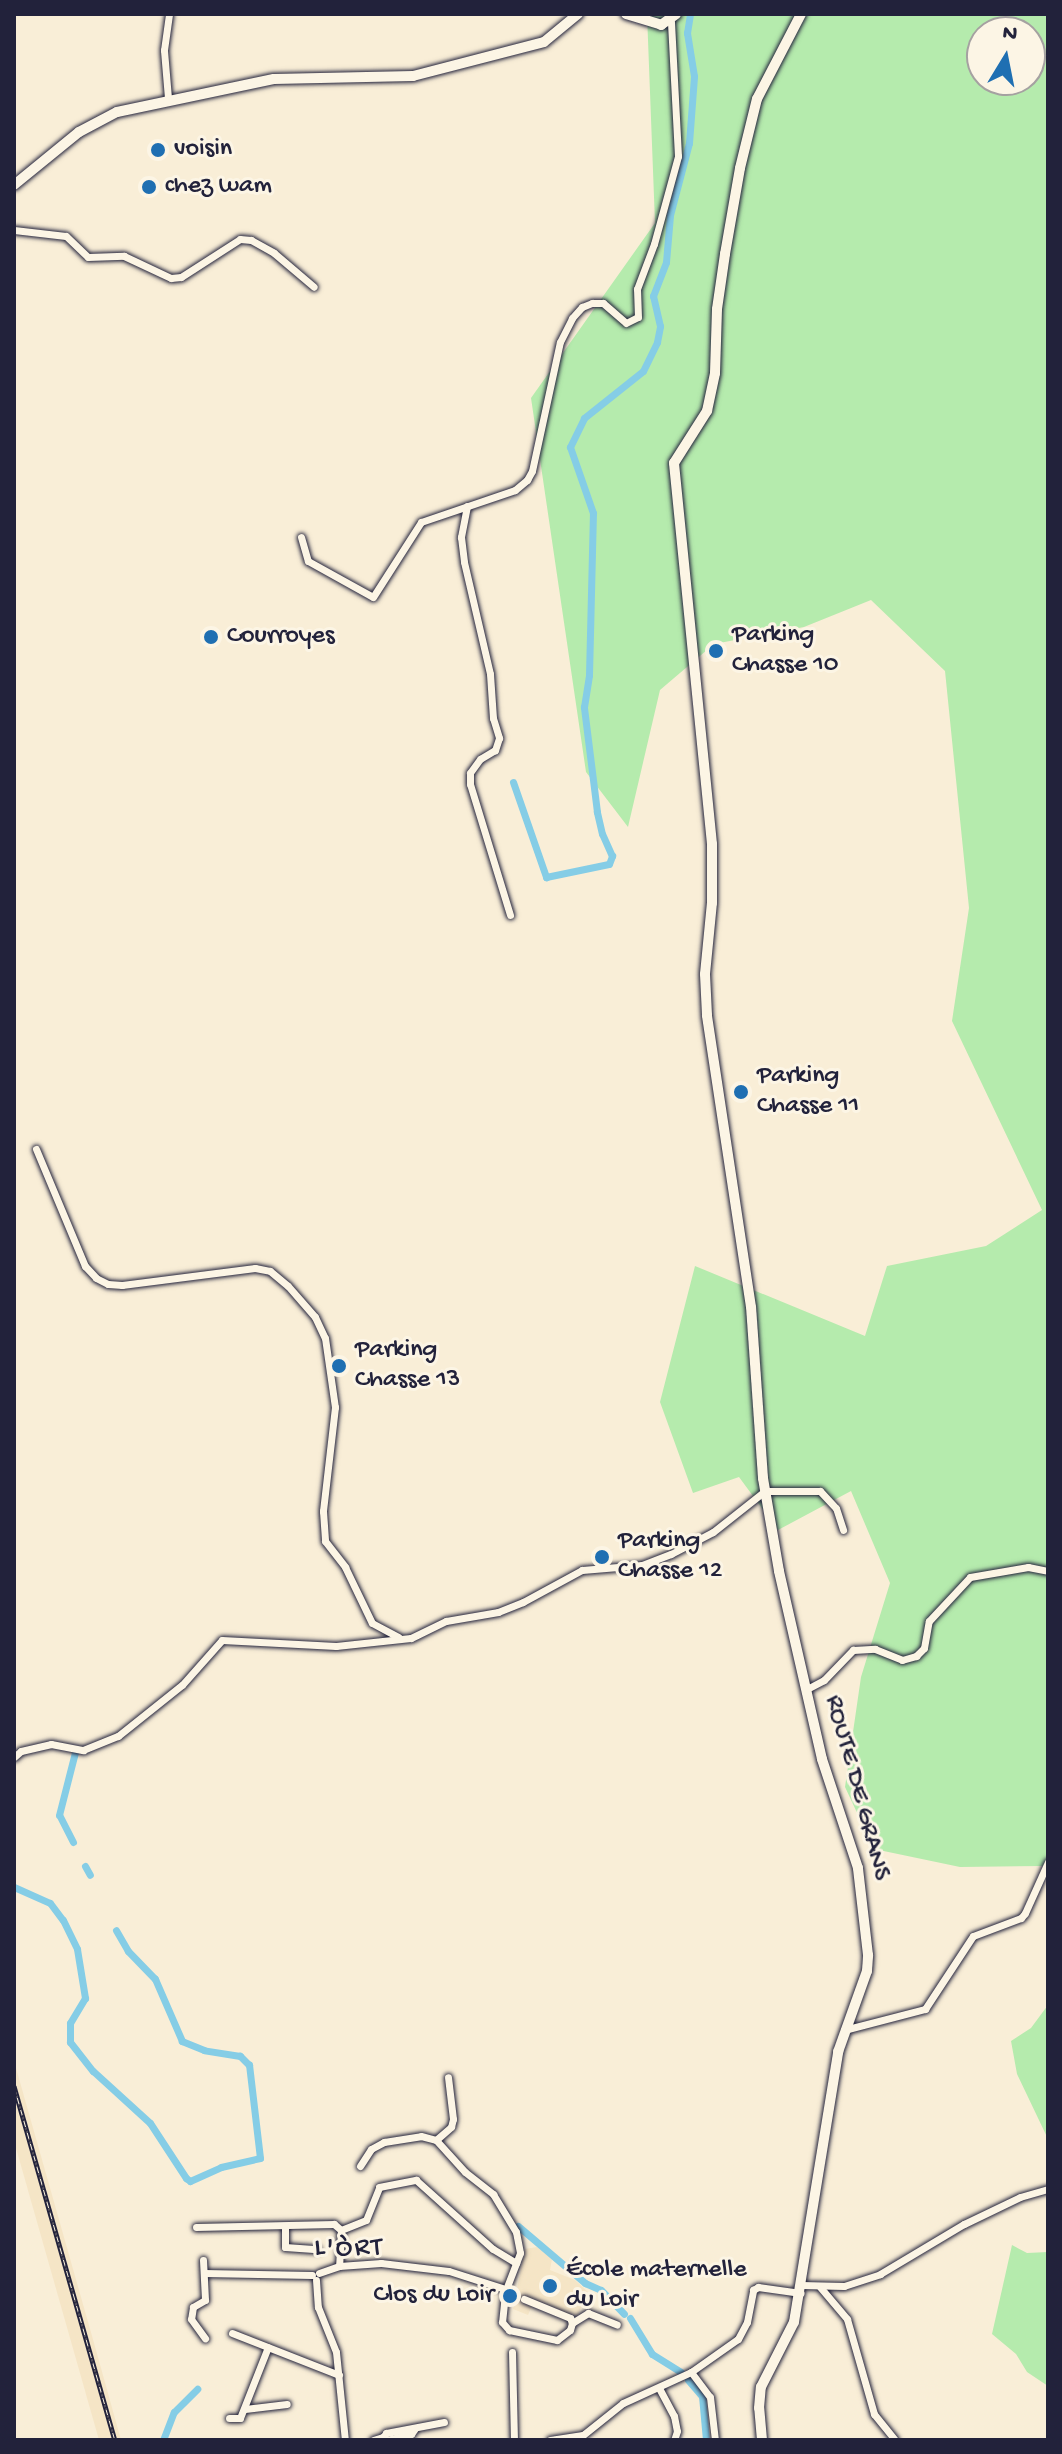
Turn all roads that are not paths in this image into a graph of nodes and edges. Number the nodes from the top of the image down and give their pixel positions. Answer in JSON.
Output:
{"nodes":[{"id":1,"x":169,"y":14,"type":"edge"},
{"id":2,"x":578,"y":14,"type":"edge"},
{"id":3,"x":626,"y":14,"type":"edge"},
{"id":4,"x":801,"y":14,"type":"edge"},
{"id":5,"x":673,"y":17,"type":"edge"},
{"id":6,"x":168,"y":98,"type":"junction"},
{"id":7,"x":14,"y":185,"type":"edge"},
{"id":8,"x":14,"y":230,"type":"edge"},
{"id":9,"x":314,"y":287,"type":"dead end"},
{"id":10,"x":467,"y":506,"type":"junction"},
{"id":11,"x":301,"y":537,"type":"dead end"},
{"id":12,"x":510,"y":915,"type":"dead end"},
{"id":13,"x":36,"y":1149,"type":"dead end"},
{"id":14,"x":765,"y":1491,"type":"junction"},
{"id":15,"x":843,"y":1530,"type":"dead end"},
{"id":16,"x":1048,"y":1571,"type":"edge"},
{"id":17,"x":400,"y":1637,"type":"junction"},
{"id":18,"x":807,"y":1689,"type":"junction"},
{"id":19,"x":14,"y":1757,"type":"edge"},
{"id":20,"x":1048,"y":1862,"type":"edge"},
{"id":21,"x":843,"y":2030,"type":"junction"},
{"id":22,"x":448,"y":2077,"type":"dead end"},
{"id":23,"x":436,"y":2140,"type":"junction"},
{"id":24,"x":360,"y":2166,"type":"dead end"},
{"id":25,"x":1048,"y":2189,"type":"edge"},
{"id":26,"x":285,"y":2226,"type":"junction"},
{"id":27,"x":196,"y":2227,"type":"dead end"},
{"id":28,"x":341,"y":2230,"type":"junction"},
{"id":29,"x":317,"y":2249,"type":"dead end"},
{"id":30,"x":203,"y":2260,"type":"dead end"},
{"id":31,"x":516,"y":2263,"type":"junction"},
{"id":32,"x":339,"y":2266,"type":"junction"},
{"id":33,"x":204,"y":2273,"type":"junction"},
{"id":34,"x":316,"y":2276,"type":"junction"},
{"id":35,"x":820,"y":2287,"type":"junction"},
{"id":36,"x":801,"y":2289,"type":"junction"},
{"id":37,"x":505,"y":2290,"type":"junction"},
{"id":38,"x":524,"y":2299,"type":"dead end"},
{"id":39,"x":572,"y":2323,"type":"junction"},
{"id":40,"x":617,"y":2325,"type":"dead end"},
{"id":41,"x":232,"y":2333,"type":"dead end"},
{"id":42,"x":205,"y":2338,"type":"dead end"},
{"id":43,"x":268,"y":2347,"type":"junction"},
{"id":44,"x":512,"y":2352,"type":"dead end"},
{"id":45,"x":691,"y":2372,"type":"junction"},
{"id":46,"x":339,"y":2375,"type":"junction"},
{"id":47,"x":659,"y":2388,"type":"junction"},
{"id":48,"x":287,"y":2404,"type":"dead end"},
{"id":49,"x":245,"y":2409,"type":"junction"},
{"id":50,"x":229,"y":2418,"type":"dead end"},
{"id":51,"x":444,"y":2422,"type":"dead end"},
{"id":52,"x":345,"y":2440,"type":"edge"},
{"id":53,"x":373,"y":2440,"type":"edge"},
{"id":54,"x":514,"y":2440,"type":"edge"},
{"id":55,"x":550,"y":2440,"type":"edge"},
{"id":56,"x":674,"y":2440,"type":"edge"},
{"id":57,"x":715,"y":2440,"type":"edge"},
{"id":58,"x":762,"y":2440,"type":"edge"},
{"id":59,"x":895,"y":2440,"type":"edge"}],
"edges":[{"from":1,"to":6,"type":"street"},
{"from":2,"to":6,"type":"street"},
{"from":3,"to":5,"type":"street"},
{"from":4,"to":14,"type":"street","name":"ROUTE DE GRANS"},
{"from":5,"to":10,"type":"street"},
{"from":6,"to":7,"type":"street"},
{"from":8,"to":9,"type":"street"},
{"from":10,"to":11,"type":"street"},
{"from":10,"to":12,"type":"street"},
{"from":13,"to":17,"type":"street"},
{"from":14,"to":15,"type":"street"},
{"from":14,"to":17,"type":"street"},
{"from":14,"to":18,"type":"street","name":"ROUTE DE GRANS"},
{"from":16,"to":18,"type":"street"},
{"from":17,"to":19,"type":"street"},
{"from":18,"to":21,"type":"street","name":"ROUTE DE GRANS"},
{"from":20,"to":21,"type":"street"},
{"from":21,"to":36,"type":"street","name":"ROUTE DE GRANS"},
{"from":22,"to":23,"type":"street"},
{"from":23,"to":24,"type":"street"},
{"from":23,"to":31,"type":"street"},
{"from":25,"to":35,"type":"street"},
{"from":26,"to":27,"type":"street"},
{"from":26,"to":28,"type":"street"},
{"from":26,"to":29,"type":"street"},
{"from":28,"to":31,"type":"street"},
{"from":28,"to":32,"type":"street"},
{"from":30,"to":33,"type":"street"},
{"from":31,"to":37,"type":"street"},
{"from":32,"to":34,"type":"street"},
{"from":32,"to":37,"type":"street"},
{"from":33,"to":34,"type":"street"},
{"from":33,"to":42,"type":"street"},
{"from":34,"to":46,"type":"street"},
{"from":35,"to":36,"type":"street"},
{"from":35,"to":59,"type":"street"},
{"from":36,"to":45,"type":"street"},
{"from":36,"to":58,"type":"street","name":"ROUTE DE GRANS"},
{"from":37,"to":39,"type":"street"},
{"from":38,"to":39,"type":"street"},
{"from":39,"to":40,"type":"street"},
{"from":41,"to":43,"type":"street"},
{"from":43,"to":46,"type":"street"},
{"from":43,"to":49,"type":"street"},
{"from":44,"to":54,"type":"street"},
{"from":45,"to":47,"type":"street"},
{"from":45,"to":57,"type":"street"},
{"from":46,"to":52,"type":"street"},
{"from":47,"to":55,"type":"street"},
{"from":47,"to":56,"type":"street"},
{"from":48,"to":49,"type":"street"},
{"from":49,"to":50,"type":"street"},
{"from":51,"to":53,"type":"street"}]}
